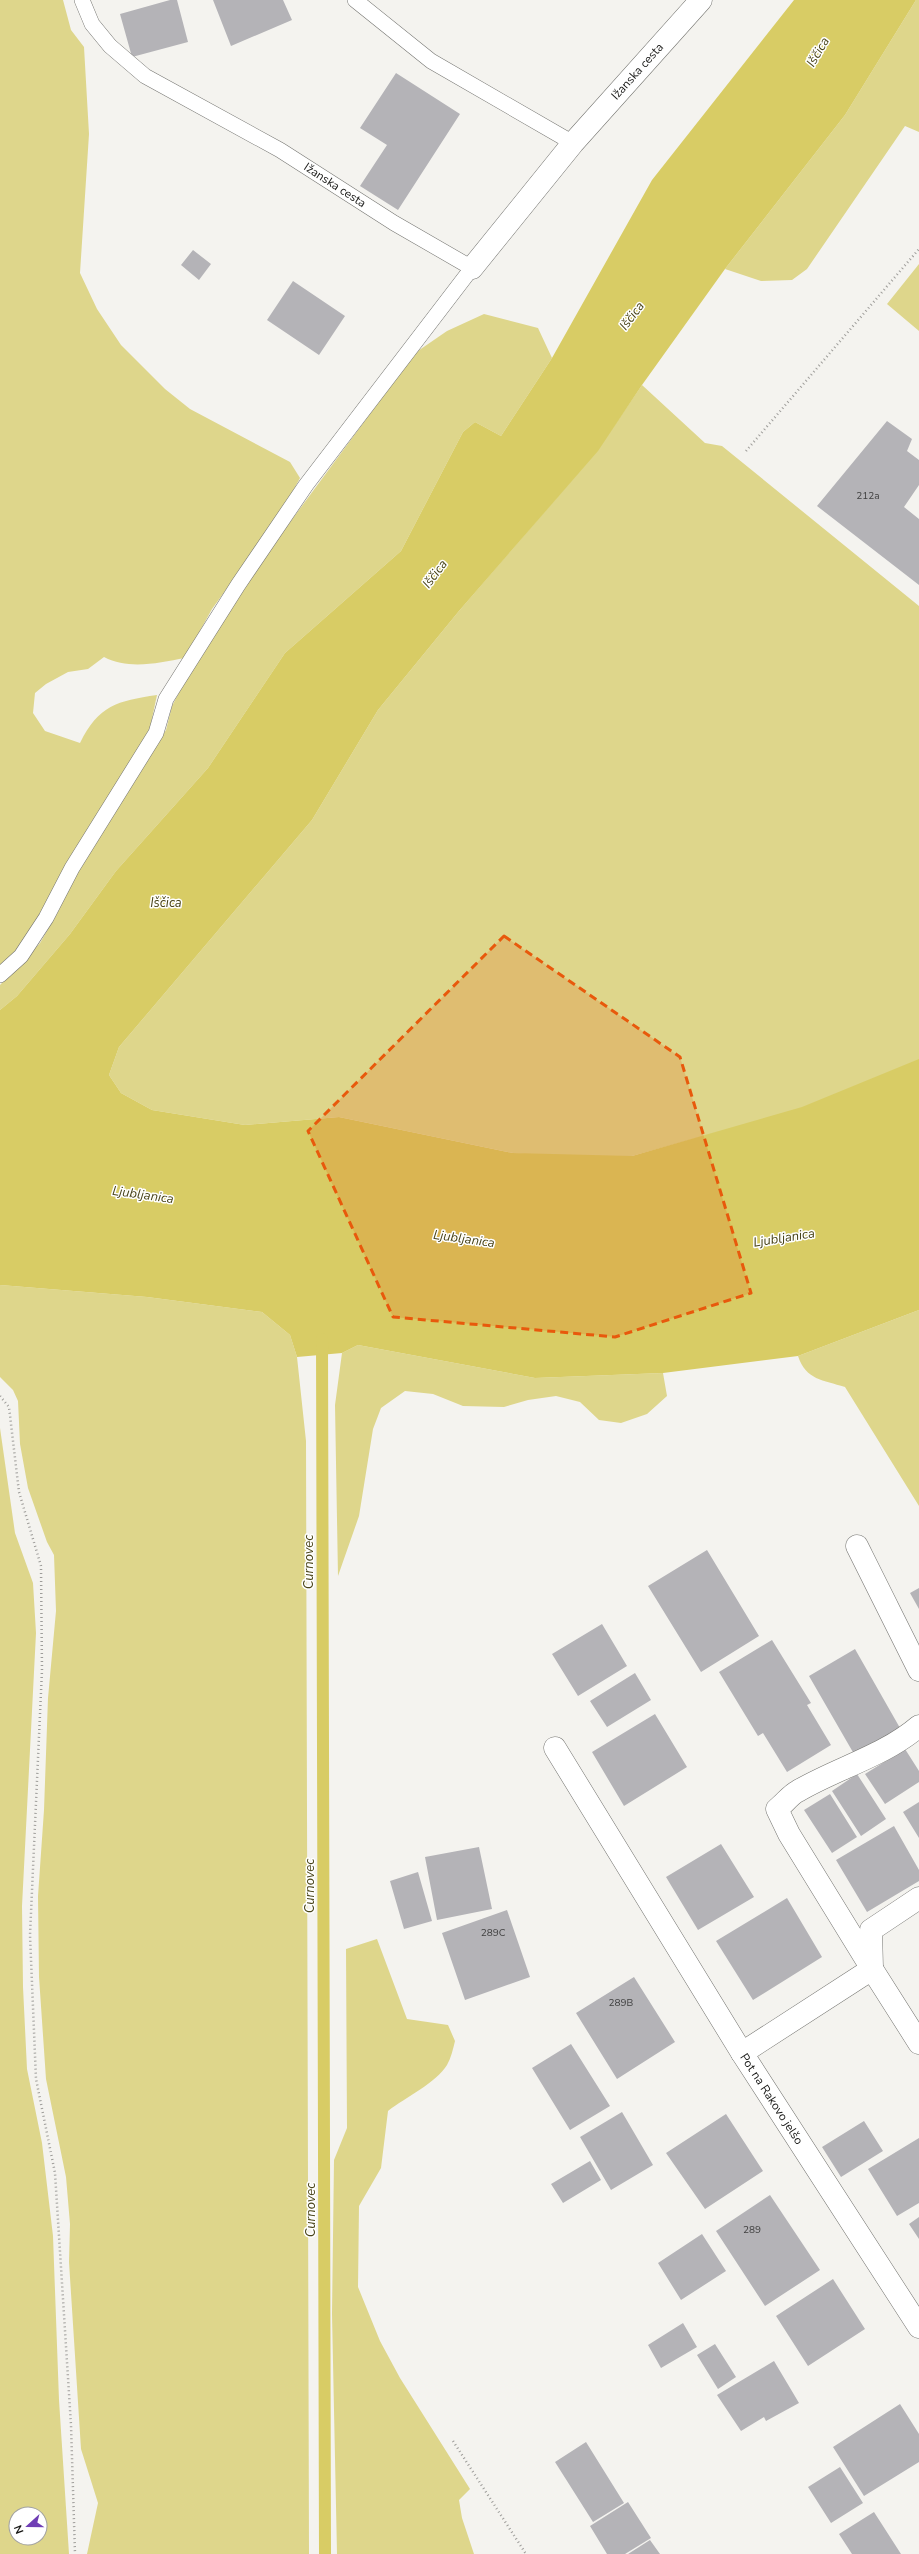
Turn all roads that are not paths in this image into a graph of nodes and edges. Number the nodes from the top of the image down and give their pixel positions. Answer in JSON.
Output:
{"nodes":[{"id":1,"x":82,"y":0,"type":"edge"},
{"id":2,"x":355,"y":0,"type":"edge"},
{"id":3,"x":701,"y":0,"type":"edge"},
{"id":4,"x":573,"y":143,"type":"junction"},
{"id":5,"x":472,"y":268,"type":"junction"},
{"id":6,"x":0,"y":975,"type":"edge"},
{"id":7,"x":858,"y":1546,"type":"dead end"},
{"id":8,"x":919,"y":1670,"type":"edge"},
{"id":9,"x":919,"y":1726,"type":"edge"},
{"id":10,"x":555,"y":1748,"type":"dead end"},
{"id":11,"x":919,"y":1898,"type":"edge"},
{"id":12,"x":872,"y":1969,"type":"junction"},
{"id":13,"x":919,"y":2043,"type":"edge"},
{"id":14,"x":742,"y":2053,"type":"junction"},
{"id":15,"x":919,"y":2327,"type":"edge"}],
"edges":[{"from":1,"to":5,"type":"lane","name":"Ižanska cesta"},
{"from":2,"to":4,"type":"lane"},
{"from":3,"to":4,"type":"street","name":"Ižanska cesta"},
{"from":4,"to":5,"type":"street","name":"Ižanska cesta"},
{"from":5,"to":6,"type":"lane"},
{"from":7,"to":8,"type":"street"},
{"from":9,"to":12,"type":"street"},
{"from":10,"to":14,"type":"street"},
{"from":11,"to":12,"type":"street"},
{"from":12,"to":13,"type":"street"},
{"from":12,"to":14,"type":"street","name":"Pot na Rakovo jelšo"},
{"from":14,"to":15,"type":"street","name":"Pot na Rakovo jelšo"}]}
